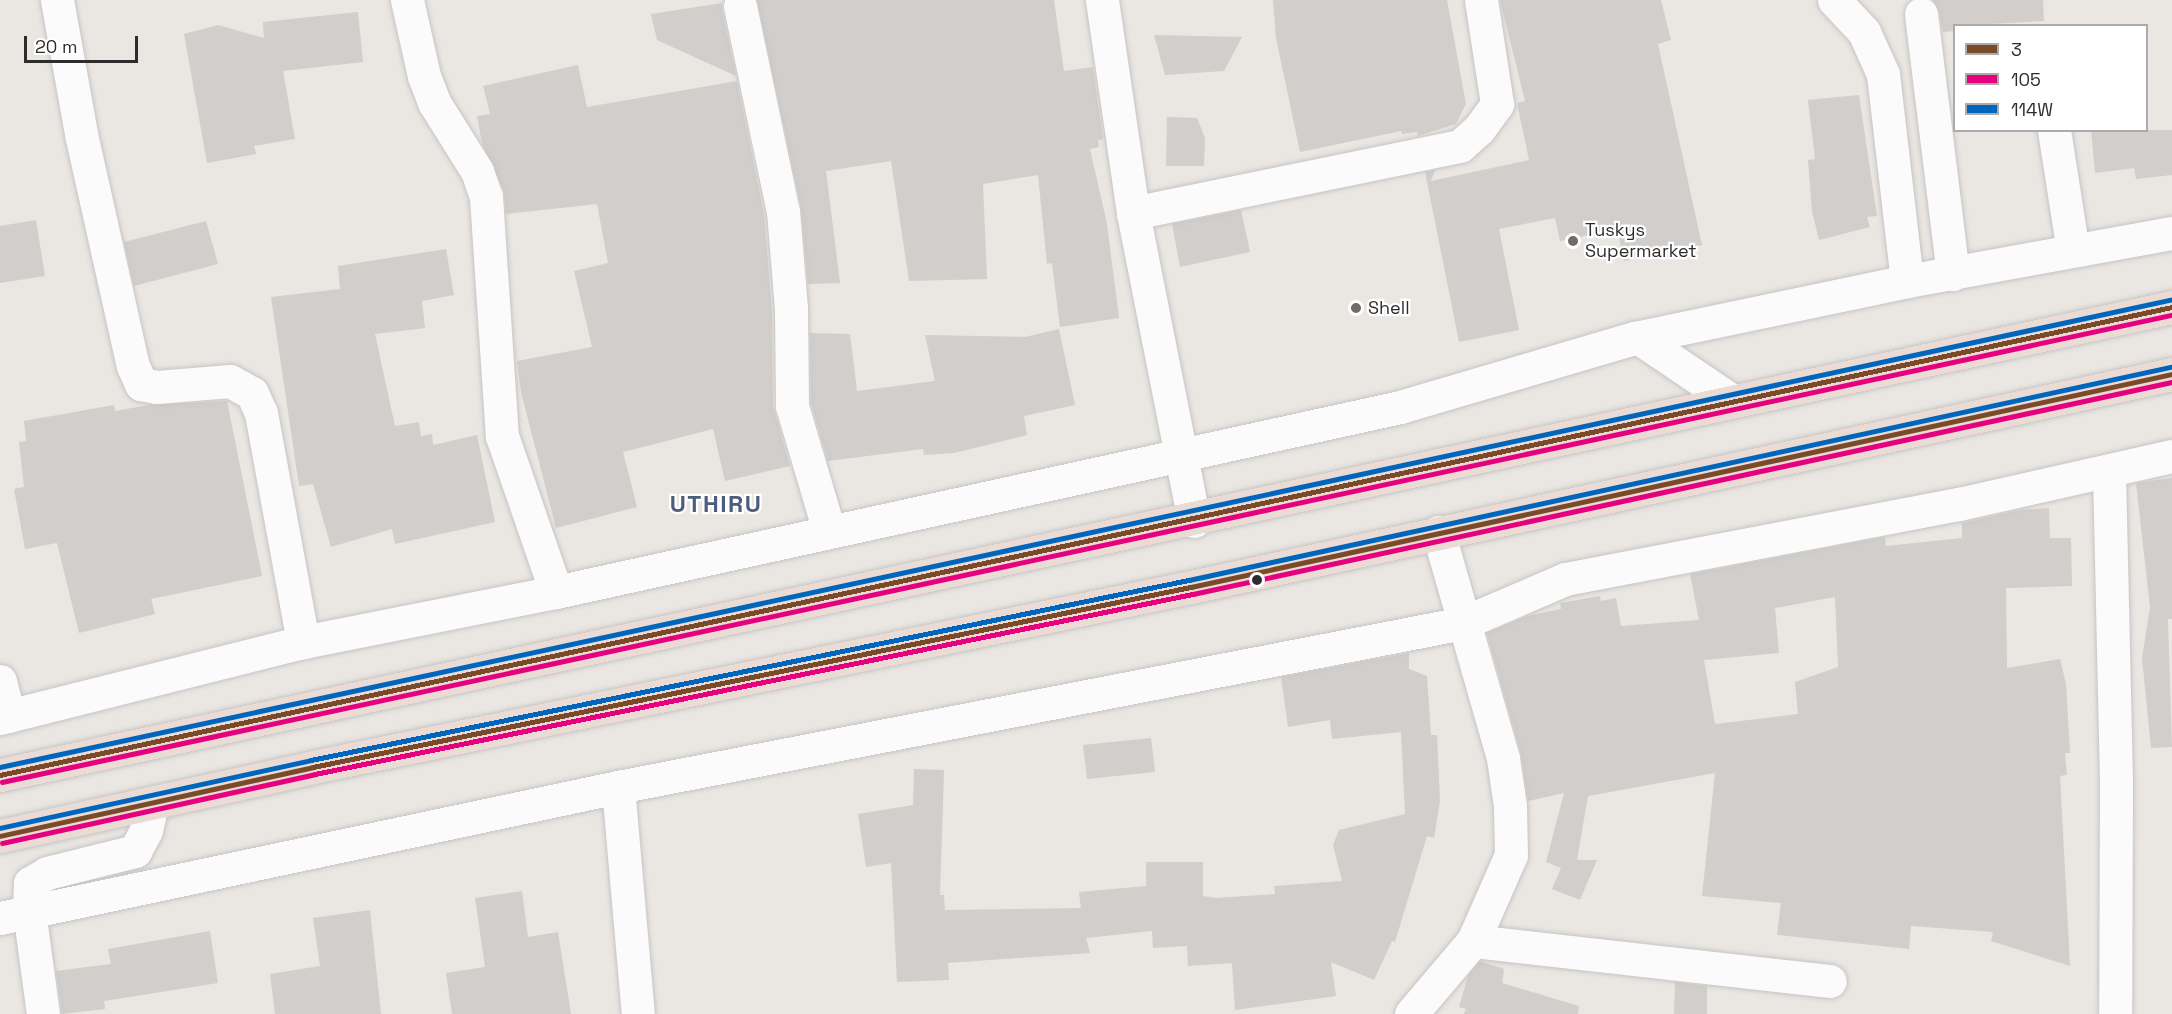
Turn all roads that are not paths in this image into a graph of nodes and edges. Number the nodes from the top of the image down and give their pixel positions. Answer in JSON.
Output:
{"nodes":[{"id":1,"x":57,"y":0,"type":"edge"},
{"id":2,"x":407,"y":0,"type":"edge"},
{"id":3,"x":1102,"y":0,"type":"edge"},
{"id":4,"x":1481,"y":0,"type":"edge"},
{"id":5,"x":1848,"y":5,"type":"edge"},
{"id":6,"x":740,"y":6,"type":"dead end"},
{"id":7,"x":1922,"y":14,"type":"dead end"},
{"id":8,"x":2054,"y":132,"type":"edge"},
{"id":9,"x":1132,"y":213,"type":"junction"},
{"id":10,"x":2172,"y":232,"type":"edge"},
{"id":11,"x":2073,"y":251,"type":"junction"},
{"id":12,"x":1953,"y":274,"type":"junction"},
{"id":13,"x":1907,"y":281,"type":"junction"},
{"id":14,"x":2172,"y":307,"type":"edge"},
{"id":15,"x":1639,"y":338,"type":"junction"},
{"id":16,"x":2172,"y":374,"type":"edge"},
{"id":17,"x":1731,"y":400,"type":"junction"},
{"id":18,"x":1184,"y":455,"type":"junction"},
{"id":19,"x":2172,"y":456,"type":"edge"},
{"id":20,"x":2109,"y":471,"type":"junction"},
{"id":21,"x":1194,"y":521,"type":"junction"},
{"id":22,"x":829,"y":531,"type":"junction"},
{"id":23,"x":1438,"y":532,"type":"junction"},
{"id":24,"x":556,"y":592,"type":"junction"},
{"id":25,"x":1463,"y":623,"type":"junction"},
{"id":26,"x":303,"y":642,"type":"junction"},
{"id":27,"x":0,"y":681,"type":"edge"},
{"id":28,"x":4,"y":717,"type":"edge"},
{"id":29,"x":0,"y":775,"type":"edge"},
{"id":30,"x":618,"y":787,"type":"junction"},
{"id":31,"x":152,"y":803,"type":"junction"},
{"id":32,"x":0,"y":836,"type":"edge"},
{"id":33,"x":14,"y":914,"type":"edge"},
{"id":34,"x":1473,"y":941,"type":"junction"},
{"id":35,"x":1830,"y":981,"type":"dead end"},
{"id":36,"x":1403,"y":1013,"type":"edge"},
{"id":37,"x":43,"y":1014,"type":"edge"},
{"id":38,"x":638,"y":1014,"type":"edge"},
{"id":39,"x":2115,"y":1014,"type":"edge"}],
"edges":[{"from":1,"to":26,"type":"street"},
{"from":2,"to":24,"type":"street"},
{"from":3,"to":9,"type":"street"},
{"from":4,"to":9,"type":"street"},
{"from":5,"to":13,"type":"street"},
{"from":6,"to":22,"type":"street"},
{"from":7,"to":12,"type":"street"},
{"from":8,"to":11,"type":"street"},
{"from":9,"to":18,"type":"street"},
{"from":10,"to":11,"type":"street"},
{"from":11,"to":12,"type":"street"},
{"from":12,"to":13,"type":"street"},
{"from":13,"to":15,"type":"street"},
{"from":14,"to":17,"type":"highway"},
{"from":15,"to":17,"type":"street"},
{"from":15,"to":18,"type":"street"},
{"from":16,"to":23,"type":"highway"},
{"from":17,"to":21,"type":"highway"},
{"from":18,"to":21,"type":"street"},
{"from":18,"to":22,"type":"street"},
{"from":19,"to":20,"type":"street"},
{"from":20,"to":25,"type":"street"},
{"from":20,"to":39,"type":"street"},
{"from":21,"to":29,"type":"highway"},
{"from":22,"to":24,"type":"street"},
{"from":23,"to":25,"type":"street"},
{"from":23,"to":31,"type":"highway"},
{"from":24,"to":26,"type":"street"},
{"from":25,"to":30,"type":"street"},
{"from":25,"to":34,"type":"street"},
{"from":26,"to":28,"type":"street"},
{"from":27,"to":28,"type":"street"},
{"from":30,"to":33,"type":"street"},
{"from":30,"to":38,"type":"street"},
{"from":31,"to":32,"type":"highway"},
{"from":31,"to":33,"type":"street"},
{"from":33,"to":37,"type":"street"},
{"from":34,"to":35,"type":"street"},
{"from":34,"to":36,"type":"street"}]}
